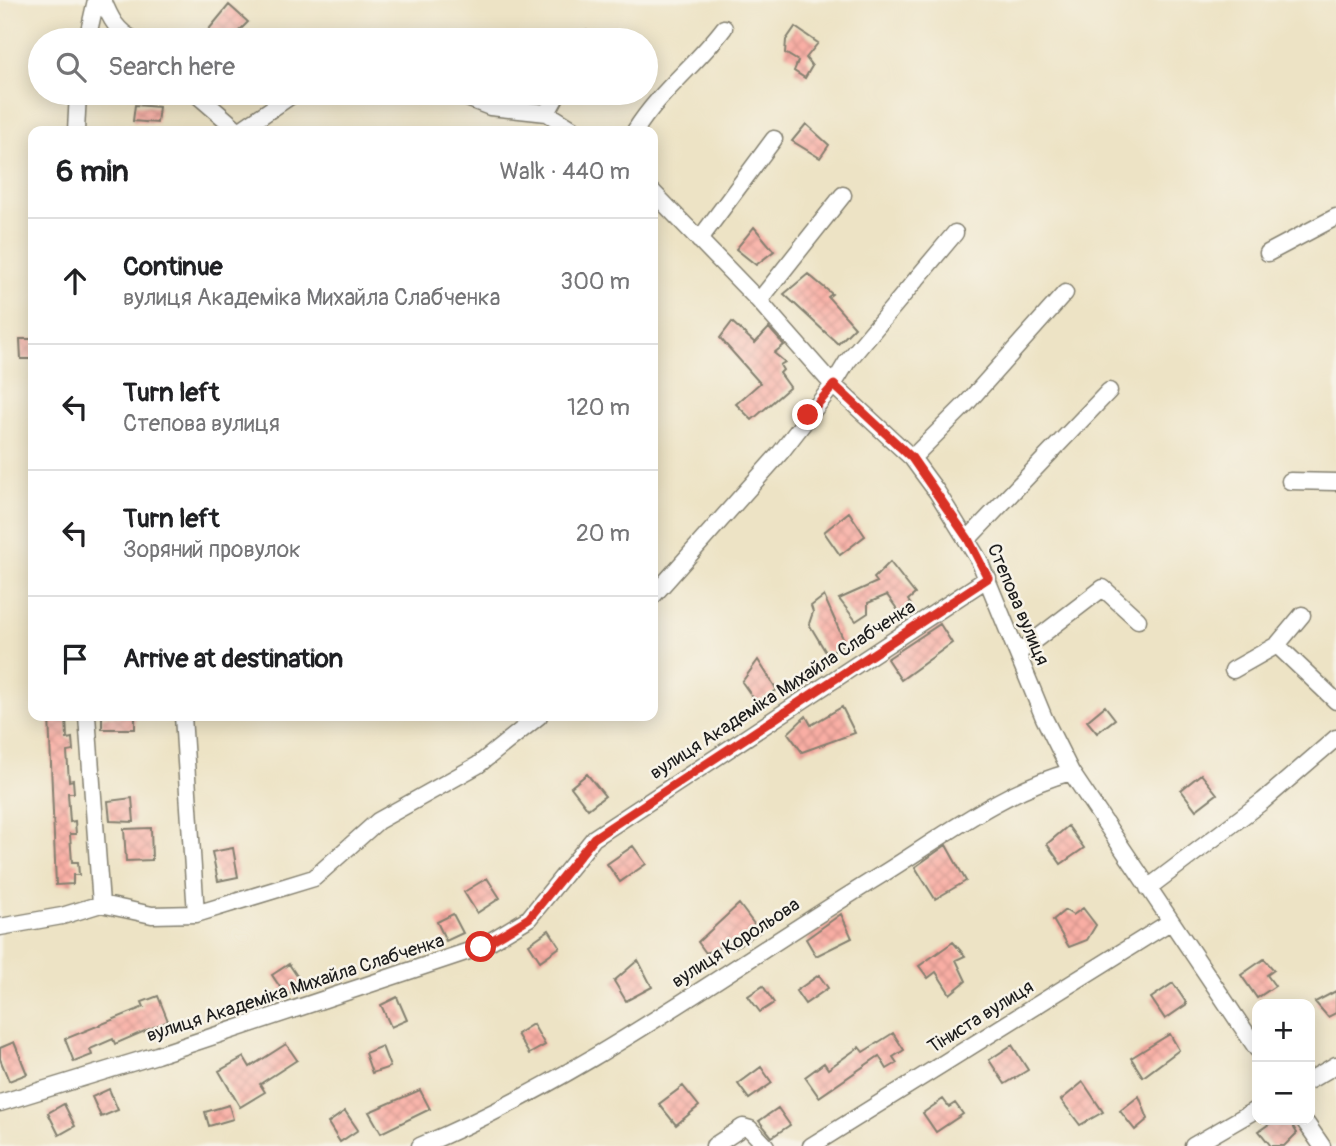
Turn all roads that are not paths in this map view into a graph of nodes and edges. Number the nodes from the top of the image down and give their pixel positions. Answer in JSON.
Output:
{"nodes":[{"id":1,"x":96,"y":0,"type":"edge"},
{"id":2,"x":103,"y":0,"type":"edge"},
{"id":3,"x":90,"y":28,"type":"edge"},
{"id":4,"x":118,"y":28,"type":"edge"},
{"id":5,"x":724,"y":28,"type":"dead end"},
{"id":6,"x":658,"y":101,"type":"edge"},
{"id":7,"x":77,"y":105,"type":"edge"},
{"id":8,"x":209,"y":105,"type":"edge"},
{"id":9,"x":277,"y":105,"type":"edge"},
{"id":10,"x":485,"y":105,"type":"edge"},
{"id":11,"x":551,"y":105,"type":"edge"},
{"id":12,"x":655,"y":105,"type":"edge"},
{"id":13,"x":547,"y":113,"type":"junction"},
{"id":14,"x":76,"y":126,"type":"edge"},
{"id":15,"x":233,"y":126,"type":"edge"},
{"id":16,"x":246,"y":126,"type":"edge"},
{"id":17,"x":568,"y":126,"type":"edge"},
{"id":18,"x":639,"y":126,"type":"edge"},
{"id":19,"x":774,"y":139,"type":"dead end"},
{"id":20,"x":843,"y":195,"type":"dead end"},
{"id":21,"x":658,"y":197,"type":"edge"},
{"id":22,"x":1336,"y":217,"type":"edge"},
{"id":23,"x":955,"y":233,"type":"dead end"},
{"id":24,"x":699,"y":240,"type":"junction"},
{"id":25,"x":1268,"y":253,"type":"dead end"},
{"id":26,"x":1065,"y":293,"type":"dead end"},
{"id":27,"x":759,"y":301,"type":"junction"},
{"id":28,"x":834,"y":385,"type":"junction"},
{"id":29,"x":1109,"y":391,"type":"dead end"},
{"id":30,"x":912,"y":458,"type":"junction"},
{"id":31,"x":1290,"y":481,"type":"dead end"},
{"id":32,"x":1336,"y":482,"type":"edge"},
{"id":33,"x":968,"y":539,"type":"junction"},
{"id":34,"x":988,"y":578,"type":"junction"},
{"id":35,"x":658,"y":590,"type":"edge"},
{"id":36,"x":1302,"y":615,"type":"dead end"},
{"id":37,"x":1138,"y":620,"type":"dead end"},
{"id":38,"x":1277,"y":645,"type":"junction"},
{"id":39,"x":1018,"y":653,"type":"junction"},
{"id":40,"x":1233,"y":670,"type":"dead end"},
{"id":41,"x":1336,"y":701,"type":"edge"},
{"id":42,"x":87,"y":721,"type":"edge"},
{"id":43,"x":183,"y":721,"type":"edge"},
{"id":44,"x":533,"y":721,"type":"edge"},
{"id":45,"x":1336,"y":738,"type":"edge"},
{"id":46,"x":1071,"y":772,"type":"junction"},
{"id":47,"x":1148,"y":888,"type":"junction"},
{"id":48,"x":101,"y":904,"type":"junction"},
{"id":49,"x":196,"y":914,"type":"junction"},
{"id":50,"x":1170,"y":922,"type":"junction"},
{"id":51,"x":0,"y":927,"type":"edge"},
{"id":52,"x":1252,"y":1042,"type":"edge"},
{"id":53,"x":1336,"y":1065,"type":"edge"},
{"id":54,"x":1315,"y":1077,"type":"edge"},
{"id":55,"x":0,"y":1103,"type":"edge"},
{"id":56,"x":1252,"y":1112,"type":"edge"},
{"id":57,"x":1307,"y":1125,"type":"edge"},
{"id":58,"x":420,"y":1146,"type":"edge"},
{"id":59,"x":714,"y":1146,"type":"edge"},
{"id":60,"x":766,"y":1146,"type":"edge"},
{"id":61,"x":811,"y":1146,"type":"edge"},
{"id":62,"x":1194,"y":1146,"type":"edge"},
{"id":63,"x":1322,"y":1146,"type":"edge"}],
"edges":[{"from":1,"to":3,"type":"street"},
{"from":2,"to":4,"type":"street"},
{"from":5,"to":6,"type":"street"},
{"from":7,"to":14,"type":"street"},
{"from":8,"to":15,"type":"street"},
{"from":9,"to":16,"type":"street"},
{"from":10,"to":13,"type":"street"},
{"from":11,"to":13,"type":"street"},
{"from":12,"to":18,"type":"street"},
{"from":13,"to":17,"type":"street"},
{"from":19,"to":24,"type":"street"},
{"from":20,"to":27,"type":"street"},
{"from":21,"to":24,"type":"street","name":"Степова вулиця"},
{"from":22,"to":25,"type":"street"},
{"from":23,"to":28,"type":"street"},
{"from":24,"to":27,"type":"street","name":"Степова вулиця"},
{"from":26,"to":30,"type":"street"},
{"from":27,"to":28,"type":"street","name":"Степова вулиця"},
{"from":28,"to":30,"type":"street","name":"Степова вулиця"},
{"from":28,"to":35,"type":"street"},
{"from":29,"to":33,"type":"street"},
{"from":30,"to":33,"type":"street","name":"Степова вулиця"},
{"from":31,"to":32,"type":"street"},
{"from":33,"to":34,"type":"street","name":"Степова вулиця"},
{"from":34,"to":39,"type":"street","name":"Степова вулиця"},
{"from":34,"to":55,"type":"street","name":"вулиця Академіка Михайла Слабченка"},
{"from":36,"to":38,"type":"street"},
{"from":37,"to":39,"type":"street"},
{"from":38,"to":40,"type":"street"},
{"from":38,"to":41,"type":"street"},
{"from":39,"to":46,"type":"street","name":"Степова вулиця"},
{"from":42,"to":48,"type":"street"},
{"from":43,"to":49,"type":"street"},
{"from":44,"to":49,"type":"street"},
{"from":45,"to":47,"type":"street"},
{"from":46,"to":47,"type":"street","name":"Степова вулиця"},
{"from":46,"to":58,"type":"street","name":"вулиця Корольова"},
{"from":47,"to":50,"type":"street","name":"Степова вулиця"},
{"from":48,"to":49,"type":"street"},
{"from":48,"to":51,"type":"street"},
{"from":50,"to":52,"type":"street","name":"Степова вулиця"},
{"from":50,"to":61,"type":"street","name":"Тіниста вулиця"},
{"from":53,"to":54,"type":"street"},
{"from":56,"to":62,"type":"street"},
{"from":57,"to":63,"type":"street"},
{"from":59,"to":60,"type":"street"}]}
